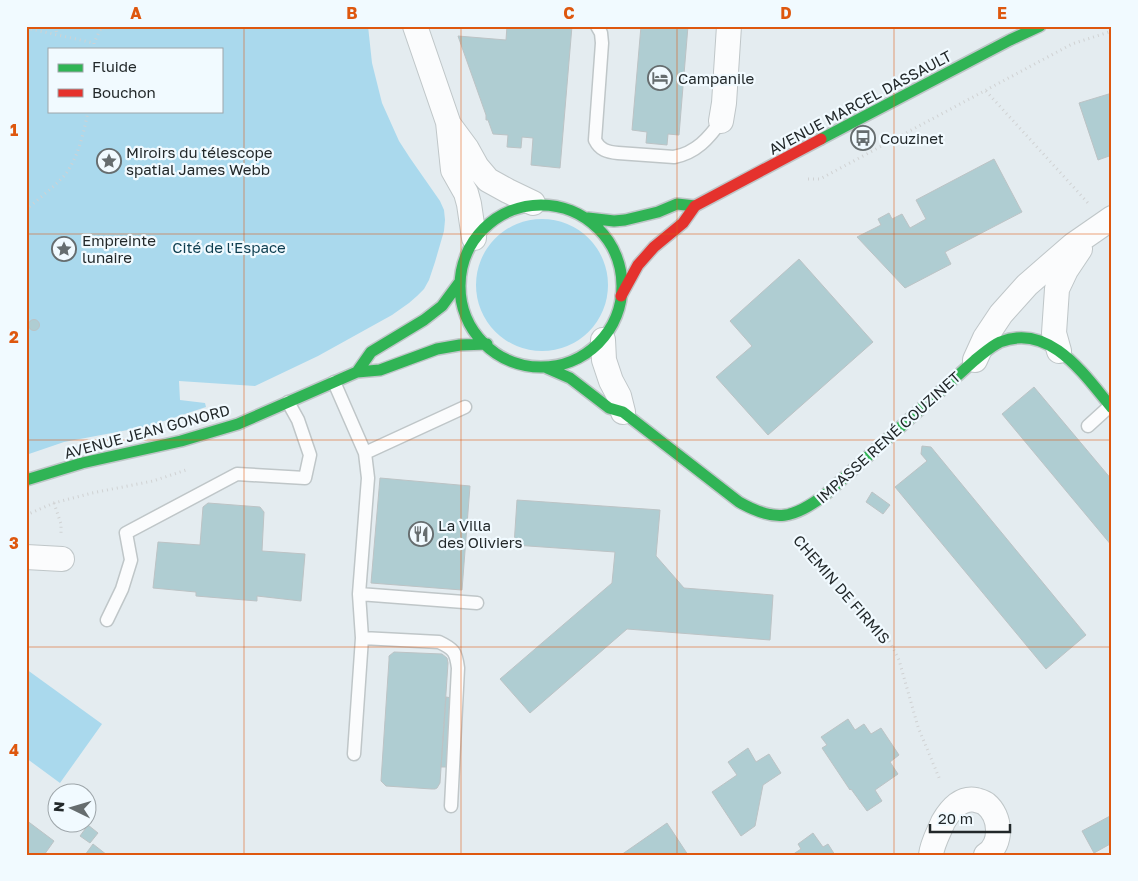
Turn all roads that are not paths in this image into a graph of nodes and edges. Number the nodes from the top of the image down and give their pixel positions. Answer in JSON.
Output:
{"nodes":[{"id":1,"x":415,"y":26,"type":"edge"},
{"id":2,"x":597,"y":26,"type":"edge"},
{"id":3,"x":729,"y":26,"type":"edge"},
{"id":4,"x":1040,"y":26,"type":"edge"},
{"id":5,"x":721,"y":121,"type":"joint"},
{"id":6,"x":448,"y":122,"type":"junction"},
{"id":7,"x":533,"y":203,"type":"junction"},
{"id":8,"x":694,"y":206,"type":"junction"},
{"id":9,"x":588,"y":218,"type":"junction"},
{"id":10,"x":1109,"y":220,"type":"edge"},
{"id":11,"x":474,"y":238,"type":"junction"},
{"id":12,"x":459,"y":283,"type":"junction"},
{"id":13,"x":621,"y":296,"type":"junction"},
{"id":14,"x":603,"y":340,"type":"junction"},
{"id":15,"x":487,"y":344,"type":"junction"},
{"id":16,"x":1059,"y":351,"type":"junction"},
{"id":17,"x":975,"y":360,"type":"junction"},
{"id":18,"x":547,"y":368,"type":"junction"},
{"id":19,"x":357,"y":372,"type":"junction"},
{"id":20,"x":334,"y":382,"type":"junction"},
{"id":21,"x":288,"y":402,"type":"junction"},
{"id":22,"x":465,"y":407,"type":"dead end"},
{"id":23,"x":1111,"y":407,"type":"edge"},
{"id":24,"x":623,"y":412,"type":"junction"},
{"id":25,"x":1088,"y":426,"type":"dead end"},
{"id":26,"x":365,"y":453,"type":"junction"},
{"id":27,"x":26,"y":480,"type":"edge"},
{"id":28,"x":26,"y":557,"type":"edge"},
{"id":29,"x":62,"y":558,"type":"road end"},
{"id":30,"x":359,"y":594,"type":"junction"},
{"id":31,"x":477,"y":603,"type":"dead end"},
{"id":32,"x":107,"y":620,"type":"dead end"},
{"id":33,"x":362,"y":638,"type":"junction"},
{"id":34,"x":354,"y":754,"type":"dead end"},
{"id":35,"x":451,"y":806,"type":"dead end"},
{"id":36,"x":931,"y":855,"type":"edge"},
{"id":37,"x":986,"y":855,"type":"edge"}],
"edges":[{"from":1,"to":6,"type":"street"},
{"from":2,"to":5,"type":"lane"},
{"from":3,"to":5,"type":"street"},
{"from":4,"to":8,"type":"street","name":"AVENUE MARCEL DASSAULT"},
{"from":6,"to":7,"type":"street"},
{"from":6,"to":11,"type":"street"},
{"from":7,"to":9,"type":"street"},
{"from":7,"to":11,"type":"street"},
{"from":8,"to":9,"type":"street","name":"AVENUE MARCEL DASSAULT"},
{"from":8,"to":13,"type":"street","name":"AVENUE MARCEL DASSAULT"},
{"from":9,"to":13,"type":"street"},
{"from":10,"to":16,"type":"street"},
{"from":10,"to":17,"type":"street","name":"IMPASSE RENÉ COUZINET"},
{"from":11,"to":12,"type":"street"},
{"from":12,"to":15,"type":"street"},
{"from":12,"to":19,"type":"street"},
{"from":13,"to":14,"type":"street"},
{"from":14,"to":18,"type":"street"},
{"from":14,"to":24,"type":"street"},
{"from":15,"to":18,"type":"street"},
{"from":15,"to":19,"type":"street","name":"AVENUE JEAN GONORD"},
{"from":16,"to":17,"type":"street","name":"IMPASSE RENÉ COUZINET"},
{"from":16,"to":23,"type":"street","name":"IMPASSE RENÉ COUZINET"},
{"from":17,"to":24,"type":"street","name":"IMPASSE RENÉ COUZINET"},
{"from":18,"to":24,"type":"street","name":"IMPASSE RENÉ COUZINET"},
{"from":19,"to":20,"type":"street","name":"AVENUE JEAN GONORD"},
{"from":20,"to":21,"type":"street","name":"AVENUE JEAN GONORD"},
{"from":20,"to":26,"type":"lane"},
{"from":21,"to":27,"type":"street","name":"AVENUE JEAN GONORD"},
{"from":21,"to":32,"type":"lane"},
{"from":22,"to":26,"type":"lane"},
{"from":23,"to":25,"type":"lane"},
{"from":26,"to":30,"type":"lane"},
{"from":28,"to":29,"type":"street"},
{"from":30,"to":31,"type":"lane"},
{"from":30,"to":33,"type":"lane"},
{"from":33,"to":34,"type":"lane"},
{"from":33,"to":35,"type":"lane"},
{"from":36,"to":37,"type":"street"}]}
